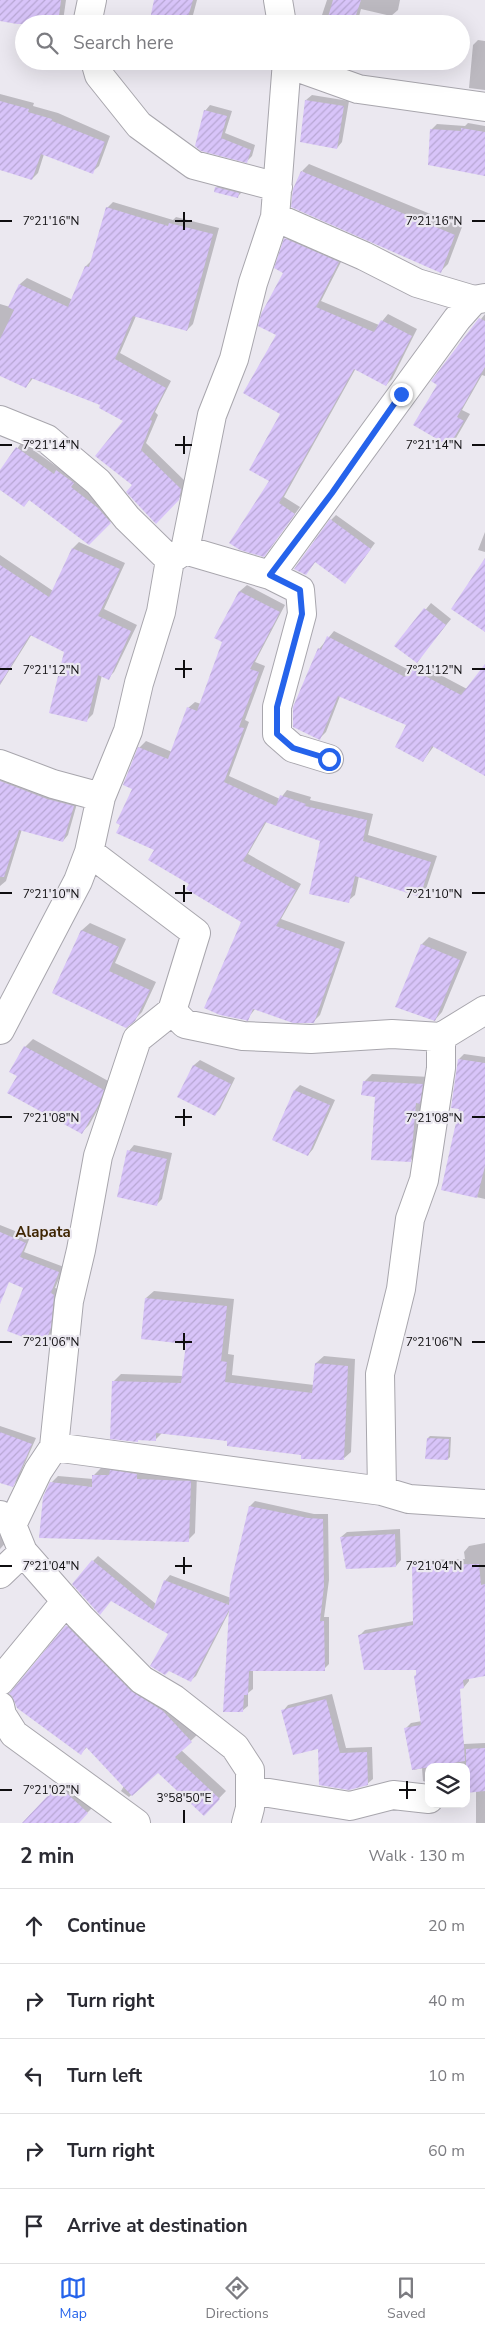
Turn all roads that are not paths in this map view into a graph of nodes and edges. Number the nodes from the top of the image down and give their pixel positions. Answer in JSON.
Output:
{"nodes":[{"id":1,"x":92,"y":0,"type":"edge"},
{"id":2,"x":278,"y":0,"type":"edge"},
{"id":3,"x":89,"y":15,"type":"edge"},
{"id":4,"x":280,"y":15,"type":"edge"},
{"id":5,"x":98,"y":70,"type":"edge"},
{"id":6,"x":286,"y":70,"type":"edge"},
{"id":7,"x":308,"y":70,"type":"edge"},
{"id":8,"x":485,"y":107,"type":"edge"},
{"id":9,"x":278,"y":187,"type":"junction"},
{"id":10,"x":275,"y":217,"type":"junction"},
{"id":11,"x":479,"y":299,"type":"edge"},
{"id":12,"x":0,"y":421,"type":"edge"},
{"id":13,"x":178,"y":555,"type":"junction"},
{"id":14,"x":270,"y":575,"type":"junction"},
{"id":15,"x":329,"y":759,"type":"dead end"},
{"id":16,"x":0,"y":764,"type":"edge"},
{"id":17,"x":101,"y":797,"type":"junction"},
{"id":18,"x":89,"y":852,"type":"junction"},
{"id":19,"x":485,"y":1010,"type":"edge"},
{"id":20,"x":172,"y":1011,"type":"junction"},
{"id":21,"x":0,"y":1030,"type":"edge"},
{"id":22,"x":441,"y":1037,"type":"junction"},
{"id":23,"x":54,"y":1447,"type":"junction"},
{"id":24,"x":382,"y":1491,"type":"junction"},
{"id":25,"x":485,"y":1504,"type":"edge"},
{"id":26,"x":6,"y":1520,"type":"edge"},
{"id":27,"x":24,"y":1552,"type":"junction"},
{"id":28,"x":0,"y":1574,"type":"edge"},
{"id":29,"x":66,"y":1601,"type":"junction"},
{"id":30,"x":0,"y":1681,"type":"edge"},
{"id":31,"x":0,"y":1706,"type":"edge"},
{"id":32,"x":7,"y":1740,"type":"edge"},
{"id":33,"x":250,"y":1790,"type":"junction"},
{"id":34,"x":425,"y":1798,"type":"edge"},
{"id":35,"x":136,"y":1823,"type":"edge"},
{"id":36,"x":246,"y":1823,"type":"edge"}],
"edges":[{"from":1,"to":3,"type":"street"},
{"from":2,"to":4,"type":"street"},
{"from":5,"to":9,"type":"street"},
{"from":6,"to":9,"type":"street"},
{"from":7,"to":8,"type":"street"},
{"from":9,"to":10,"type":"street"},
{"from":10,"to":11,"type":"street"},
{"from":10,"to":13,"type":"street"},
{"from":11,"to":14,"type":"street"},
{"from":12,"to":13,"type":"street"},
{"from":13,"to":14,"type":"street"},
{"from":13,"to":17,"type":"street"},
{"from":14,"to":15,"type":"street"},
{"from":16,"to":17,"type":"street"},
{"from":17,"to":18,"type":"street"},
{"from":18,"to":20,"type":"street"},
{"from":18,"to":21,"type":"street"},
{"from":19,"to":22,"type":"street"},
{"from":20,"to":22,"type":"street"},
{"from":20,"to":23,"type":"street"},
{"from":22,"to":24,"type":"street"},
{"from":23,"to":24,"type":"street"},
{"from":23,"to":26,"type":"street"},
{"from":24,"to":25,"type":"street"},
{"from":26,"to":27,"type":"street"},
{"from":27,"to":28,"type":"street"},
{"from":27,"to":29,"type":"street"},
{"from":29,"to":30,"type":"street"},
{"from":29,"to":33,"type":"street"},
{"from":31,"to":32,"type":"street"},
{"from":32,"to":35,"type":"street"},
{"from":33,"to":34,"type":"street"},
{"from":33,"to":36,"type":"street"}]}
